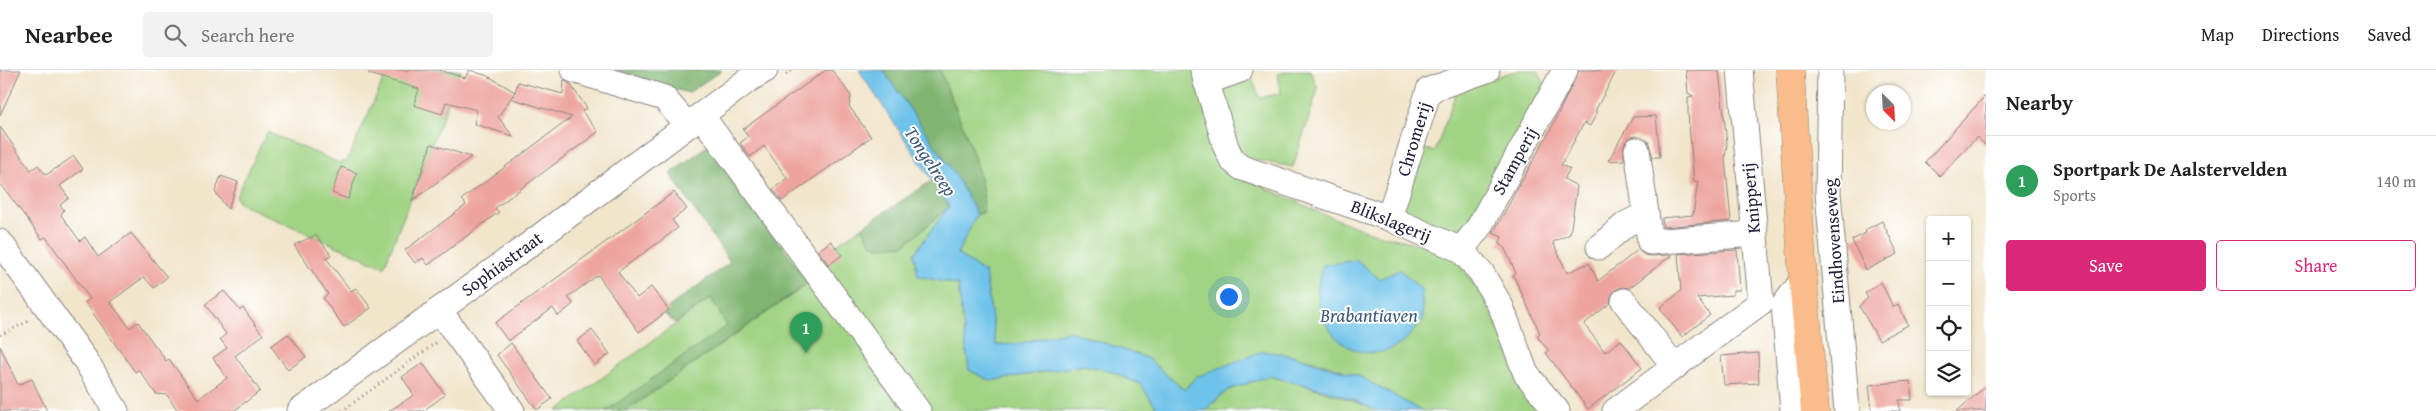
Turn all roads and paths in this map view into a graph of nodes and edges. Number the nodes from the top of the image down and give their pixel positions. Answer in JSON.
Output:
{"nodes":[{"id":1,"x":574,"y":70,"type":"edge"},
{"id":2,"x":765,"y":70,"type":"edge"},
{"id":3,"x":1240,"y":70,"type":"edge"},
{"id":4,"x":1488,"y":70,"type":"edge"},
{"id":5,"x":1740,"y":70,"type":"edge"},
{"id":6,"x":1790,"y":70,"type":"edge"},
{"id":7,"x":1830,"y":70,"type":"edge"},
{"id":8,"x":1557,"y":75,"type":"edge"},
{"id":9,"x":1205,"y":76,"type":"edge"},
{"id":10,"x":694,"y":120,"type":"junction"},
{"id":11,"x":1637,"y":150,"type":"dead end"},
{"id":12,"x":1646,"y":214,"type":"junction"},
{"id":13,"x":1389,"y":218,"type":"junction"},
{"id":14,"x":1754,"y":234,"type":"junction"},
{"id":15,"x":0,"y":242,"type":"edge"},
{"id":16,"x":1599,"y":247,"type":"dead end"},
{"id":17,"x":1461,"y":250,"type":"junction"},
{"id":18,"x":1803,"y":280,"type":"junction"},
{"id":19,"x":1624,"y":301,"type":"dead end"},
{"id":20,"x":1772,"y":303,"type":"junction"},
{"id":21,"x":439,"y":310,"type":"junction"},
{"id":22,"x":51,"y":312,"type":"junction"},
{"id":23,"x":0,"y":335,"type":"edge"},
{"id":24,"x":1675,"y":367,"type":"junction"},
{"id":25,"x":116,"y":411,"type":"edge"},
{"id":26,"x":300,"y":411,"type":"edge"},
{"id":27,"x":512,"y":411,"type":"edge"},
{"id":28,"x":918,"y":411,"type":"edge"},
{"id":29,"x":1557,"y":411,"type":"edge"},
{"id":30,"x":1616,"y":411,"type":"edge"},
{"id":31,"x":1792,"y":411,"type":"edge"},
{"id":32,"x":1815,"y":411,"type":"edge"},
{"id":33,"x":1847,"y":411,"type":"edge"}],
"edges":[{"from":1,"to":10,"type":"street"},
{"from":2,"to":10,"type":"street","name":"Sophiastraat"},
{"from":3,"to":9,"type":"street"},
{"from":4,"to":13,"type":"street","name":"Chromerij"},
{"from":5,"to":14,"type":"street","name":"Knipperij"},
{"from":6,"to":18,"type":"main road","name":"Eindhovenseweg"},
{"from":7,"to":33,"type":"street","name":"Eindhovenseweg"},
{"from":8,"to":17,"type":"street","name":"Stamperij"},
{"from":9,"to":13,"type":"street","name":"Blikslagerij"},
{"from":10,"to":21,"type":"street","name":"Sophiastraat"},
{"from":10,"to":28,"type":"street"},
{"from":11,"to":12,"type":"street"},
{"from":12,"to":14,"type":"street"},
{"from":12,"to":16,"type":"street"},
{"from":13,"to":17,"type":"street","name":"Blikslagerij"},
{"from":14,"to":20,"type":"street","name":"Knipperij"},
{"from":15,"to":22,"type":"street"},
{"from":17,"to":29,"type":"street","name":"Blikslagerij"},
{"from":18,"to":20,"type":"street","name":"Eindhovenseweg"},
{"from":18,"to":32,"type":"main road","name":"Eindhovenseweg"},
{"from":19,"to":24,"type":"street"},
{"from":20,"to":24,"type":"street"},
{"from":20,"to":31,"type":"street"},
{"from":21,"to":26,"type":"street","name":"Sophiastraat"},
{"from":21,"to":27,"type":"street"},
{"from":22,"to":23,"type":"path"},
{"from":22,"to":25,"type":"street"},
{"from":24,"to":30,"type":"street"}]}
